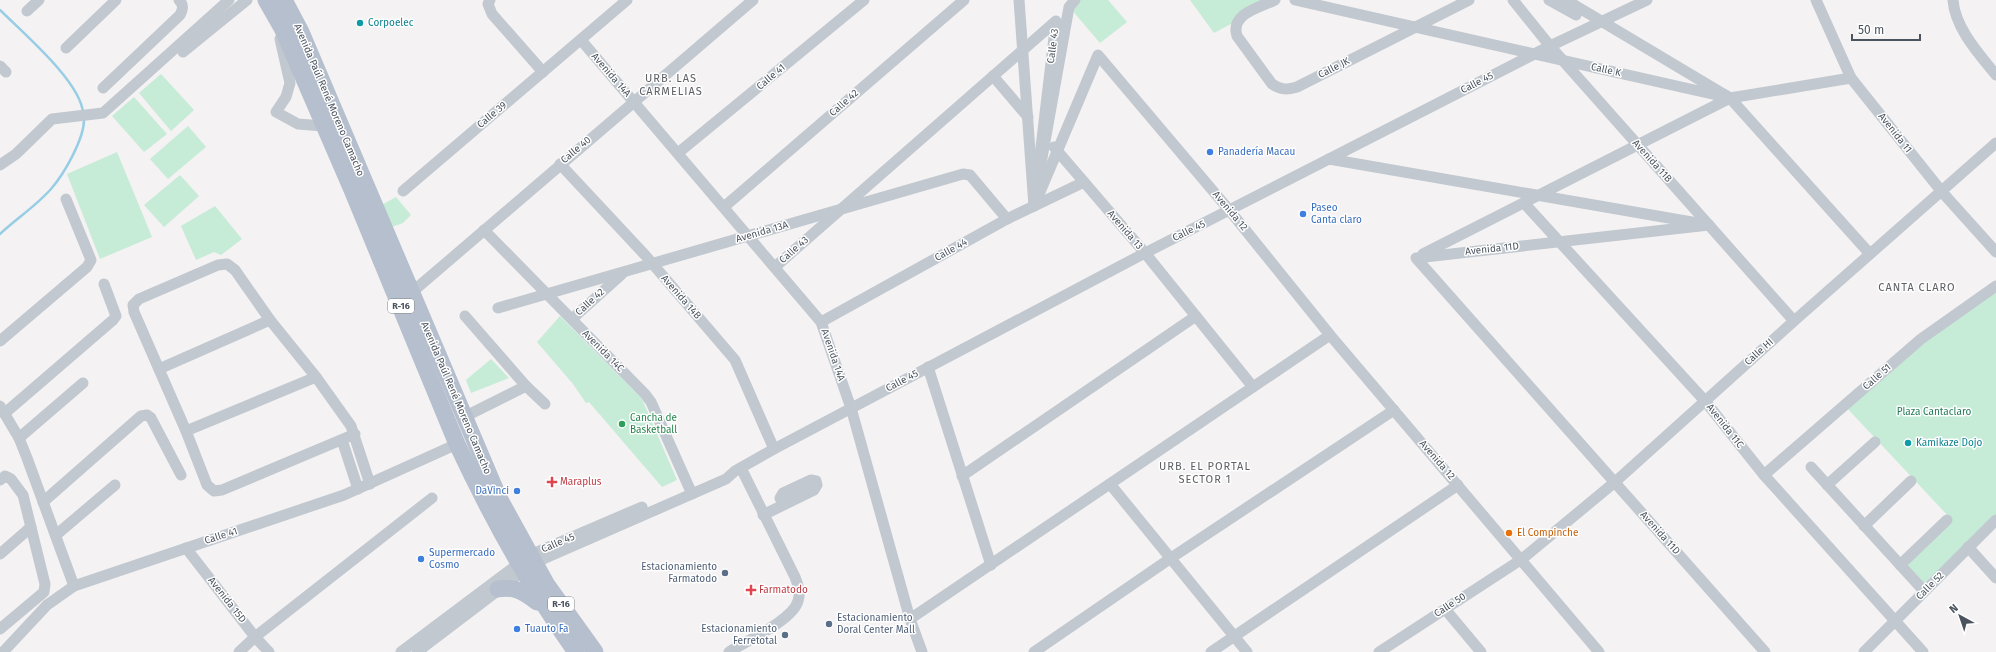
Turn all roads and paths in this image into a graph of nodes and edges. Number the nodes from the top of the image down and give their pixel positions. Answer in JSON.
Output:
{"nodes":[{"id":1,"x":39,"y":0,"type":"edge"},
{"id":2,"x":116,"y":0,"type":"edge"},
{"id":3,"x":180,"y":0,"type":"edge"},
{"id":4,"x":229,"y":0,"type":"edge"},
{"id":5,"x":247,"y":0,"type":"edge"},
{"id":6,"x":266,"y":0,"type":"edge"},
{"id":7,"x":284,"y":0,"type":"edge"},
{"id":8,"x":490,"y":0,"type":"edge"},
{"id":9,"x":627,"y":0,"type":"edge"},
{"id":10,"x":753,"y":0,"type":"edge"},
{"id":11,"x":864,"y":0,"type":"edge"},
{"id":12,"x":964,"y":0,"type":"edge"},
{"id":13,"x":1019,"y":0,"type":"edge"},
{"id":14,"x":1075,"y":0,"type":"edge"},
{"id":15,"x":1275,"y":0,"type":"edge"},
{"id":16,"x":1295,"y":0,"type":"edge"},
{"id":17,"x":1469,"y":0,"type":"edge"},
{"id":18,"x":1512,"y":0,"type":"edge"},
{"id":19,"x":1549,"y":0,"type":"edge"},
{"id":20,"x":1566,"y":0,"type":"edge"},
{"id":21,"x":1816,"y":0,"type":"edge"},
{"id":22,"x":1953,"y":0,"type":"edge"},
{"id":23,"x":1641,"y":1,"type":"edge"},
{"id":24,"x":27,"y":11,"type":"dead end"},
{"id":25,"x":274,"y":15,"type":"junction"},
{"id":26,"x":581,"y":40,"type":"junction"},
{"id":27,"x":1550,"y":46,"type":"junction"},
{"id":28,"x":66,"y":48,"type":"dead end"},
{"id":29,"x":184,"y":52,"type":"dead end"},
{"id":30,"x":543,"y":72,"type":"junction"},
{"id":31,"x":1996,"y":75,"type":"edge"},
{"id":32,"x":993,"y":76,"type":"junction"},
{"id":33,"x":1851,"y":78,"type":"junction"},
{"id":34,"x":103,"y":88,"type":"dead end"},
{"id":35,"x":1730,"y":98,"type":"junction"},
{"id":36,"x":634,"y":101,"type":"junction"},
{"id":37,"x":323,"y":126,"type":"junction"},
{"id":38,"x":1996,"y":143,"type":"edge"},
{"id":39,"x":1639,"y":146,"type":"junction"},
{"id":40,"x":678,"y":153,"type":"junction"},
{"id":41,"x":1329,"y":159,"type":"junction"},
{"id":42,"x":560,"y":164,"type":"junction"},
{"id":43,"x":0,"y":165,"type":"edge"},
{"id":44,"x":1084,"y":182,"type":"junction"},
{"id":45,"x":403,"y":190,"type":"dead end"},
{"id":46,"x":1942,"y":192,"type":"junction"},
{"id":47,"x":66,"y":199,"type":"dead end"},
{"id":48,"x":1524,"y":202,"type":"junction"},
{"id":49,"x":1034,"y":206,"type":"junction"},
{"id":50,"x":724,"y":207,"type":"junction"},
{"id":51,"x":1230,"y":211,"type":"junction"},
{"id":52,"x":1007,"y":219,"type":"junction"},
{"id":53,"x":1709,"y":225,"type":"junction"},
{"id":54,"x":484,"y":230,"type":"junction"},
{"id":55,"x":1996,"y":252,"type":"edge"},
{"id":56,"x":1145,"y":253,"type":"junction"},
{"id":57,"x":1870,"y":254,"type":"junction"},
{"id":58,"x":645,"y":255,"type":"junction"},
{"id":59,"x":1416,"y":258,"type":"junction"},
{"id":60,"x":775,"y":267,"type":"junction"},
{"id":61,"x":104,"y":284,"type":"dead end"},
{"id":62,"x":1996,"y":286,"type":"edge"},
{"id":63,"x":404,"y":295,"type":"junction"},
{"id":64,"x":498,"y":308,"type":"dead end"},
{"id":65,"x":464,"y":316,"type":"dead end"},
{"id":66,"x":1196,"y":316,"type":"junction"},
{"id":67,"x":572,"y":319,"type":"junction"},
{"id":68,"x":270,"y":320,"type":"junction"},
{"id":69,"x":1794,"y":320,"type":"junction"},
{"id":70,"x":822,"y":322,"type":"junction"},
{"id":71,"x":1330,"y":335,"type":"junction"},
{"id":72,"x":0,"y":341,"type":"edge"},
{"id":73,"x":928,"y":367,"type":"junction"},
{"id":74,"x":159,"y":369,"type":"junction"},
{"id":75,"x":316,"y":377,"type":"junction"},
{"id":76,"x":83,"y":383,"type":"dead end"},
{"id":77,"x":526,"y":386,"type":"junction"},
{"id":78,"x":1253,"y":387,"type":"junction"},
{"id":79,"x":1705,"y":401,"type":"junction"},
{"id":80,"x":545,"y":404,"type":"dead end"},
{"id":81,"x":851,"y":408,"type":"junction"},
{"id":82,"x":2,"y":409,"type":"edge"},
{"id":83,"x":1394,"y":410,"type":"junction"},
{"id":84,"x":464,"y":417,"type":"junction"},
{"id":85,"x":186,"y":431,"type":"junction"},
{"id":86,"x":354,"y":434,"type":"junction"},
{"id":87,"x":19,"y":438,"type":"junction"},
{"id":88,"x":342,"y":440,"type":"junction"},
{"id":89,"x":1875,"y":442,"type":"dead end"},
{"id":90,"x":457,"y":444,"type":"junction"},
{"id":91,"x":774,"y":449,"type":"junction"},
{"id":92,"x":1811,"y":467,"type":"dead end"},
{"id":93,"x":738,"y":469,"type":"junction"},
{"id":94,"x":181,"y":475,"type":"dead end"},
{"id":95,"x":1764,"y":475,"type":"junction"},
{"id":96,"x":962,"y":476,"type":"junction"},
{"id":97,"x":0,"y":480,"type":"edge"},
{"id":98,"x":1911,"y":481,"type":"dead end"},
{"id":99,"x":1615,"y":482,"type":"junction"},
{"id":100,"x":370,"y":484,"type":"junction"},
{"id":101,"x":1110,"y":484,"type":"junction"},
{"id":102,"x":115,"y":485,"type":"dead end"},
{"id":103,"x":1458,"y":485,"type":"junction"},
{"id":104,"x":1827,"y":486,"type":"junction"},
{"id":105,"x":38,"y":488,"type":"junction"},
{"id":106,"x":358,"y":489,"type":"junction"},
{"id":107,"x":691,"y":491,"type":"junction"},
{"id":108,"x":23,"y":495,"type":"junction"},
{"id":109,"x":432,"y":498,"type":"dead end"},
{"id":110,"x":43,"y":502,"type":"junction"},
{"id":111,"x":783,"y":504,"type":"dead end"},
{"id":112,"x":763,"y":515,"type":"junction"},
{"id":113,"x":1947,"y":520,"type":"dead end"},
{"id":114,"x":1996,"y":520,"type":"edge"},
{"id":115,"x":1864,"y":526,"type":"junction"},
{"id":116,"x":31,"y":527,"type":"junction"},
{"id":117,"x":56,"y":535,"type":"junction"},
{"id":118,"x":1968,"y":547,"type":"junction"},
{"id":119,"x":186,"y":548,"type":"junction"},
{"id":120,"x":0,"y":554,"type":"edge"},
{"id":121,"x":1171,"y":558,"type":"junction"},
{"id":122,"x":1522,"y":560,"type":"junction"},
{"id":123,"x":526,"y":563,"type":"junction"},
{"id":124,"x":991,"y":564,"type":"junction"},
{"id":125,"x":1900,"y":565,"type":"junction"},
{"id":126,"x":1996,"y":578,"type":"edge"},
{"id":127,"x":74,"y":586,"type":"junction"},
{"id":128,"x":498,"y":589,"type":"junction"},
{"id":129,"x":1924,"y":591,"type":"junction"},
{"id":130,"x":545,"y":608,"type":"junction"},
{"id":131,"x":1445,"y":608,"type":"junction"},
{"id":132,"x":910,"y":619,"type":"junction"},
{"id":133,"x":1894,"y":621,"type":"junction"},
{"id":134,"x":0,"y":629,"type":"edge"},
{"id":135,"x":1234,"y":636,"type":"junction"},
{"id":136,"x":255,"y":637,"type":"junction"},
{"id":137,"x":3,"y":652,"type":"edge"},
{"id":138,"x":239,"y":652,"type":"edge"},
{"id":139,"x":269,"y":652,"type":"edge"},
{"id":140,"x":401,"y":652,"type":"edge"},
{"id":141,"x":417,"y":652,"type":"edge"},
{"id":142,"x":576,"y":652,"type":"edge"},
{"id":143,"x":595,"y":652,"type":"edge"},
{"id":144,"x":730,"y":652,"type":"edge"},
{"id":145,"x":922,"y":652,"type":"edge"},
{"id":146,"x":1034,"y":652,"type":"edge"},
{"id":147,"x":1211,"y":652,"type":"edge"},
{"id":148,"x":1248,"y":652,"type":"edge"},
{"id":149,"x":1378,"y":652,"type":"edge"},
{"id":150,"x":1481,"y":652,"type":"edge"},
{"id":151,"x":1599,"y":652,"type":"edge"},
{"id":152,"x":1765,"y":652,"type":"edge"},
{"id":153,"x":1864,"y":652,"type":"edge"},
{"id":154,"x":1923,"y":652,"type":"edge"}],
"edges":[{"from":1,"to":24,"type":"street"},
{"from":2,"to":28,"type":"street"},
{"from":3,"to":34,"type":"street"},
{"from":4,"to":43,"type":"street"},
{"from":5,"to":29,"type":"street"},
{"from":6,"to":25,"type":"main road","name":"Avenida Paúl René Moreno Camacho","number":"R-16"},
{"from":7,"to":63,"type":"main road","name":"Avenida Paúl René Moreno Camacho","number":"R-16"},
{"from":8,"to":30,"type":"street"},
{"from":9,"to":26,"type":"street","name":"Calle 39"},
{"from":10,"to":36,"type":"street","name":"Calle 40"},
{"from":11,"to":40,"type":"street","name":"Calle 41"},
{"from":12,"to":50,"type":"street","name":"Calle 42"},
{"from":13,"to":49,"type":"street"},
{"from":14,"to":49,"type":"street","name":"Calle 43"},
{"from":15,"to":17,"type":"street","name":"Calle JK"},
{"from":16,"to":35,"type":"street","name":"Calle K"},
{"from":18,"to":27,"type":"street","name":"Avenida 11B"},
{"from":19,"to":35,"type":"street"},
{"from":20,"to":35,"type":"street"},
{"from":21,"to":33,"type":"street","name":"Avenida 11"},
{"from":22,"to":31,"type":"street"},
{"from":23,"to":27,"type":"street","name":"Calle 45"},
{"from":25,"to":37,"type":"main road","name":"Avenida Paúl René Moreno Camacho","number":"R-16"},
{"from":25,"to":37,"type":"street"},
{"from":26,"to":30,"type":"street","name":"Calle 39"},
{"from":26,"to":36,"type":"street","name":"Avenida 14A"},
{"from":27,"to":39,"type":"street","name":"Avenida 11B"},
{"from":27,"to":41,"type":"street","name":"Calle 45"},
{"from":30,"to":45,"type":"street","name":"Calle 39"},
{"from":32,"to":44,"type":"street","name":"Avenida 13"},
{"from":32,"to":49,"type":"street","name":"Calle 43"},
{"from":32,"to":60,"type":"street","name":"Calle 43"},
{"from":33,"to":35,"type":"street"},
{"from":33,"to":46,"type":"street","name":"Avenida 11"},
{"from":35,"to":39,"type":"street"},
{"from":35,"to":57,"type":"street"},
{"from":36,"to":40,"type":"street","name":"Avenida 14A"},
{"from":36,"to":42,"type":"street","name":"Calle 40"},
{"from":37,"to":63,"type":"main road","name":"Avenida Paúl René Moreno Camacho","number":"R-16"},
{"from":38,"to":46,"type":"street","name":"Calle HI"},
{"from":39,"to":48,"type":"street"},
{"from":39,"to":53,"type":"street","name":"Avenida 11B"},
{"from":40,"to":50,"type":"street","name":"Avenida 14A"},
{"from":41,"to":51,"type":"street","name":"Calle 45"},
{"from":41,"to":53,"type":"street"},
{"from":42,"to":54,"type":"street","name":"Calle 40"},
{"from":42,"to":58,"type":"street","name":"Avenida 14B"},
{"from":44,"to":49,"type":"street","name":"Calle 44"},
{"from":44,"to":56,"type":"street","name":"Avenida 13"},
{"from":46,"to":55,"type":"street","name":"Avenida 11"},
{"from":46,"to":57,"type":"street","name":"Calle HI"},
{"from":47,"to":72,"type":"street"},
{"from":48,"to":59,"type":"street"},
{"from":48,"to":79,"type":"street","name":"Avenida 11C"},
{"from":49,"to":51,"type":"street","name":"Avenida 12"},
{"from":49,"to":52,"type":"street","name":"Calle 44"},
{"from":50,"to":60,"type":"street","name":"Avenida 14A"},
{"from":51,"to":56,"type":"street","name":"Calle 45"},
{"from":51,"to":71,"type":"street","name":"Avenida 12"},
{"from":52,"to":64,"type":"street","name":"Avenida 13A"},
{"from":52,"to":70,"type":"street","name":"Calle 44"},
{"from":53,"to":59,"type":"street","name":"Avenida 11D"},
{"from":53,"to":69,"type":"street","name":"Avenida 11B"},
{"from":54,"to":63,"type":"street","name":"Calle 40"},
{"from":54,"to":67,"type":"street","name":"Avenida 14C"},
{"from":56,"to":66,"type":"street","name":"Avenida 13"},
{"from":56,"to":73,"type":"street","name":"Calle 45"},
{"from":57,"to":69,"type":"street","name":"Calle HI"},
{"from":58,"to":67,"type":"street","name":"Calle 42"},
{"from":58,"to":91,"type":"street","name":"Avenida 14B"},
{"from":59,"to":99,"type":"street","name":"Avenida 11D"},
{"from":60,"to":70,"type":"street","name":"Avenida 14A"},
{"from":61,"to":82,"type":"street"},
{"from":62,"to":95,"type":"street","name":"Calle 51"},
{"from":63,"to":84,"type":"main road","name":"Avenida Paúl René Moreno Camacho","number":"R-16"},
{"from":63,"to":90,"type":"main road","name":"Avenida Paúl René Moreno Camacho","number":"R-16"},
{"from":65,"to":77,"type":"street"},
{"from":66,"to":78,"type":"street","name":"Avenida 13"},
{"from":66,"to":96,"type":"street"},
{"from":67,"to":107,"type":"street","name":"Avenida 14C"},
{"from":68,"to":74,"type":"street"},
{"from":68,"to":74,"type":"street"},
{"from":68,"to":75,"type":"street"},
{"from":69,"to":79,"type":"street","name":"Calle HI"},
{"from":70,"to":81,"type":"street","name":"Avenida 14A"},
{"from":71,"to":78,"type":"street"},
{"from":71,"to":83,"type":"street","name":"Avenida 12"},
{"from":73,"to":81,"type":"street","name":"Calle 45"},
{"from":73,"to":96,"type":"street"},
{"from":74,"to":85,"type":"street"},
{"from":75,"to":85,"type":"street"},
{"from":75,"to":86,"type":"street"},
{"from":76,"to":87,"type":"street"},
{"from":77,"to":80,"type":"street"},
{"from":77,"to":84,"type":"street"},
{"from":78,"to":101,"type":"street"},
{"from":79,"to":95,"type":"street","name":"Avenida 11C"},
{"from":79,"to":99,"type":"street","name":"Calle HI"},
{"from":81,"to":91,"type":"street","name":"Calle 45"},
{"from":81,"to":132,"type":"street","name":"Avenida 14A"},
{"from":82,"to":87,"type":"street"},
{"from":83,"to":103,"type":"street","name":"Avenida 12"},
{"from":83,"to":121,"type":"street"},
{"from":84,"to":123,"type":"main road","name":"Avenida Paúl René Moreno Camacho","number":"R-16"},
{"from":85,"to":88,"type":"street"},
{"from":86,"to":88,"type":"street"},
{"from":86,"to":100,"type":"street"},
{"from":87,"to":105,"type":"street"},
{"from":88,"to":106,"type":"street"},
{"from":89,"to":104,"type":"street"},
{"from":90,"to":100,"type":"street","name":"Calle 41"},
{"from":90,"to":123,"type":"main road","name":"Avenida Paúl René Moreno Camacho","number":"R-16"},
{"from":91,"to":93,"type":"street","name":"Calle 45"},
{"from":92,"to":104,"type":"street"},
{"from":93,"to":107,"type":"street","name":"Calle 45"},
{"from":93,"to":112,"type":"street"},
{"from":94,"to":110,"type":"street"},
{"from":95,"to":133,"type":"street","name":"Avenida 11C"},
{"from":96,"to":124,"type":"street"},
{"from":97,"to":108,"type":"street"},
{"from":98,"to":115,"type":"street"},
{"from":99,"to":122,"type":"street","name":"Calle HI"},
{"from":99,"to":152,"type":"street","name":"Avenida 11D"},
{"from":100,"to":106,"type":"street","name":"Calle 41"},
{"from":101,"to":121,"type":"street"},
{"from":101,"to":124,"type":"street"},
{"from":102,"to":117,"type":"street"},
{"from":103,"to":122,"type":"street","name":"Avenida 12"},
{"from":103,"to":135,"type":"street"},
{"from":104,"to":115,"type":"street"},
{"from":105,"to":108,"type":"street"},
{"from":105,"to":110,"type":"street"},
{"from":106,"to":119,"type":"street","name":"Calle 41"},
{"from":107,"to":123,"type":"street","name":"Calle 45"},
{"from":108,"to":116,"type":"street"},
{"from":109,"to":136,"type":"street"},
{"from":110,"to":117,"type":"street"},
{"from":111,"to":112,"type":"street"},
{"from":112,"to":144,"type":"street"},
{"from":113,"to":125,"type":"street"},
{"from":114,"to":118,"type":"street","name":"Calle 52"},
{"from":115,"to":125,"type":"street"},
{"from":116,"to":120,"type":"street"},
{"from":116,"to":134,"type":"street"},
{"from":117,"to":127,"type":"street"},
{"from":118,"to":126,"type":"street"},
{"from":118,"to":129,"type":"street","name":"Calle 52"},
{"from":119,"to":127,"type":"street","name":"Calle 41"},
{"from":119,"to":136,"type":"street","name":"Avenida 15D"},
{"from":121,"to":135,"type":"street"},
{"from":121,"to":146,"type":"street"},
{"from":122,"to":131,"type":"street","name":"Calle 50"},
{"from":122,"to":151,"type":"street","name":"Avenida 12"},
{"from":123,"to":128,"type":"street","name":"Calle 45"},
{"from":123,"to":130,"type":"main road","name":"Avenida Paúl René Moreno Camacho","number":"R-16"},
{"from":123,"to":140,"type":"street","name":"Calle 45"},
{"from":123,"to":143,"type":"main road","name":"Avenida Paúl René Moreno Camacho","number":"R-16"},
{"from":124,"to":132,"type":"street"},
{"from":125,"to":129,"type":"street"},
{"from":127,"to":137,"type":"street","name":"Calle 41"},
{"from":128,"to":130,"type":"main road"},
{"from":128,"to":141,"type":"street","name":"Calle 45"},
{"from":129,"to":133,"type":"street","name":"Calle 52"},
{"from":130,"to":142,"type":"main road","name":"Avenida Paúl René Moreno Camacho","number":"R-16"},
{"from":131,"to":149,"type":"street","name":"Calle 50"},
{"from":131,"to":150,"type":"street"},
{"from":132,"to":145,"type":"street","name":"Avenida 14A"},
{"from":133,"to":153,"type":"street","name":"Calle 52"},
{"from":133,"to":154,"type":"street","name":"Avenida 11C"},
{"from":135,"to":147,"type":"street"},
{"from":135,"to":148,"type":"street"},
{"from":136,"to":138,"type":"street"},
{"from":136,"to":139,"type":"street","name":"Avenida 15D"}]}
